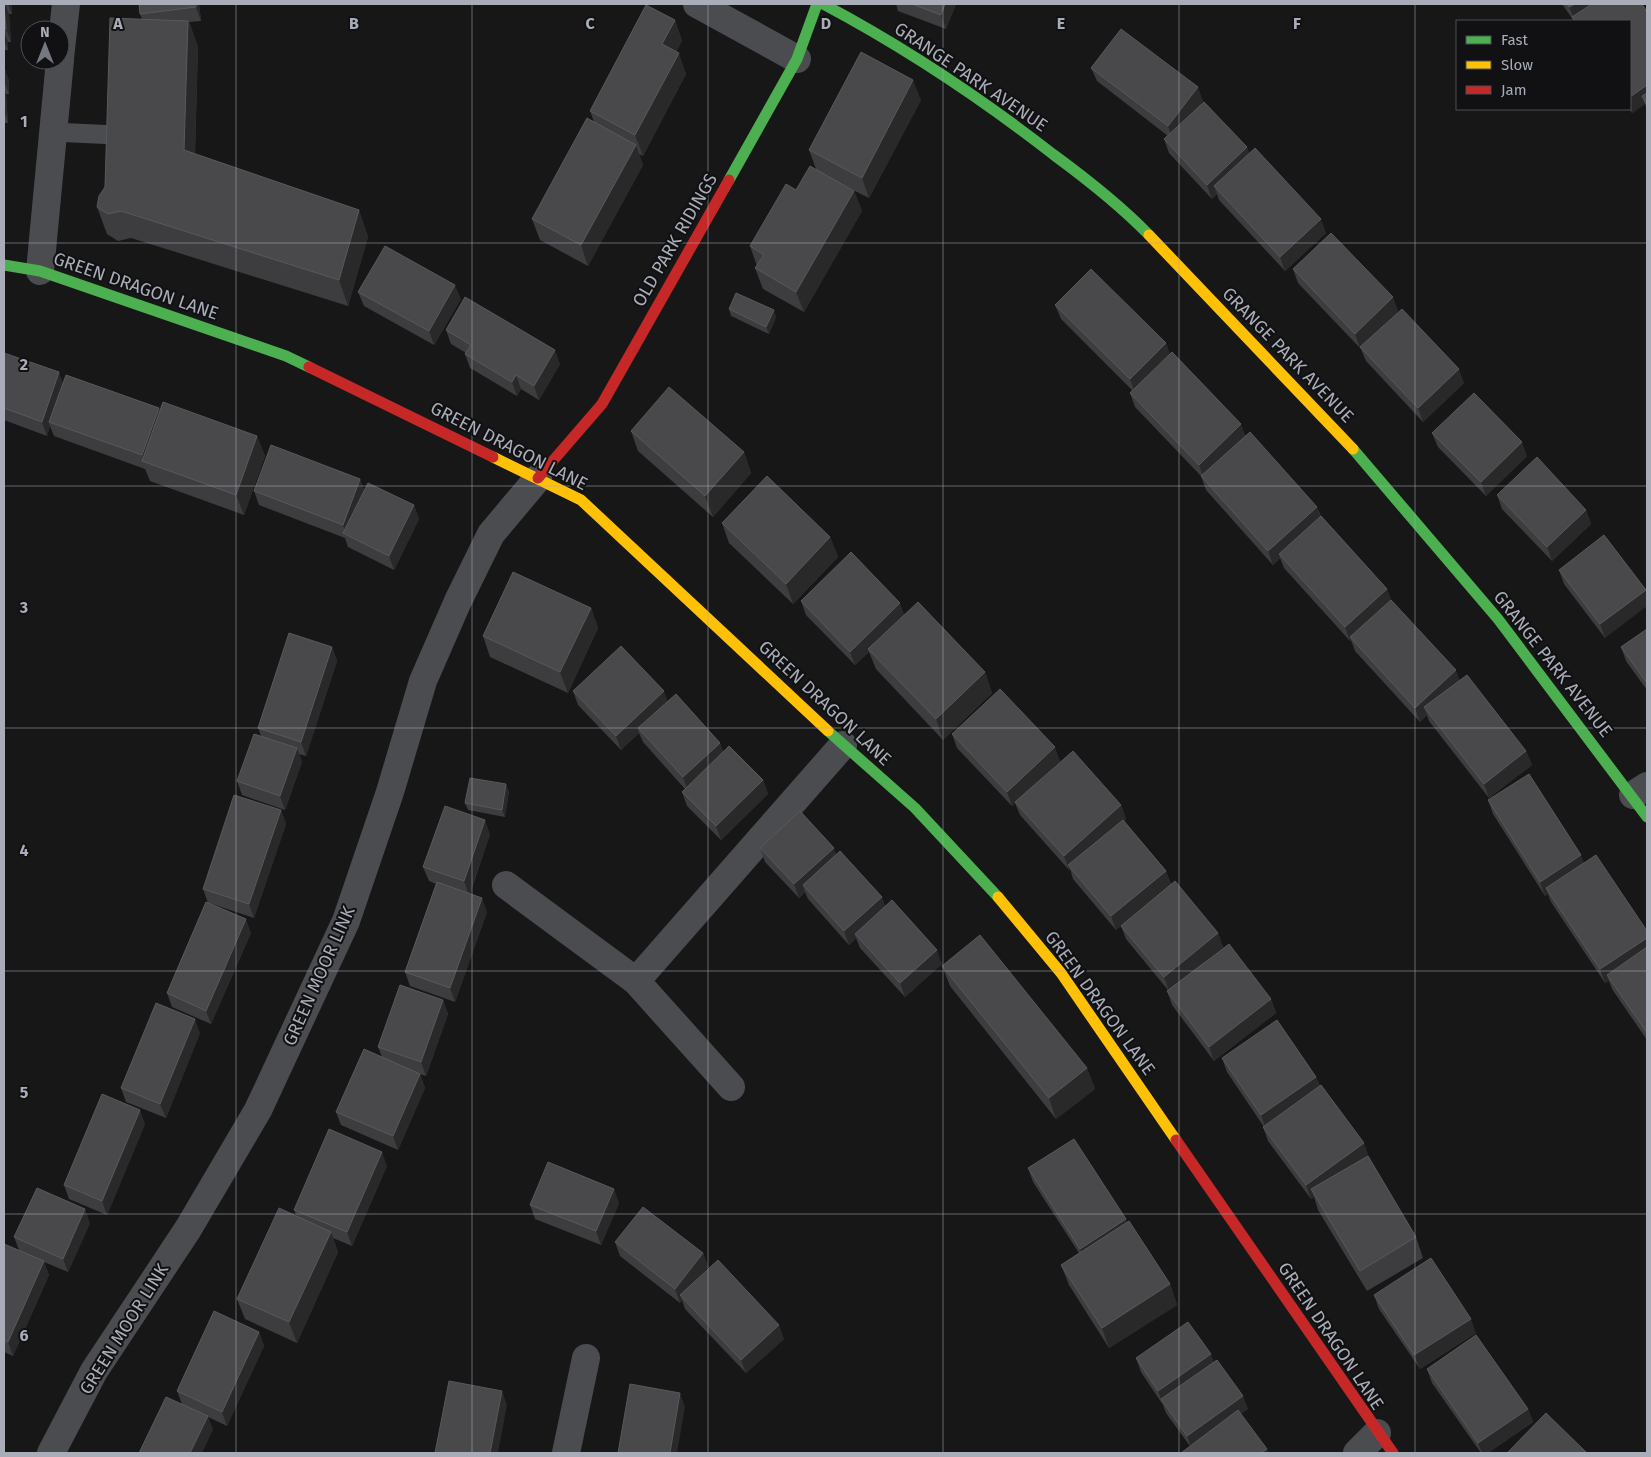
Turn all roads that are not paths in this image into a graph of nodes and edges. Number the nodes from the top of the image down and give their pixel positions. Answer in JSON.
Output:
{"nodes":[{"id":1,"x":66,"y":4,"type":"edge"},
{"id":2,"x":697,"y":4,"type":"edge"},
{"id":3,"x":817,"y":4,"type":"edge"},
{"id":4,"x":823,"y":4,"type":"edge"},
{"id":5,"x":64,"y":20,"type":"edge"},
{"id":6,"x":797,"y":59,"type":"junction"},
{"id":7,"x":59,"y":70,"type":"edge"},
{"id":8,"x":52,"y":132,"type":"junction"},
{"id":9,"x":117,"y":135,"type":"edge"},
{"id":10,"x":4,"y":265,"type":"edge"},
{"id":11,"x":40,"y":271,"type":"junction"},
{"id":12,"x":538,"y":478,"type":"junction"},
{"id":13,"x":843,"y":745,"type":"junction"},
{"id":14,"x":1642,"y":799,"type":"edge"},
{"id":15,"x":506,"y":885,"type":"dead end"},
{"id":16,"x":636,"y":981,"type":"junction"},
{"id":17,"x":731,"y":1087,"type":"dead end"},
{"id":18,"x":586,"y":1358,"type":"dead end"},
{"id":19,"x":1385,"y":1443,"type":"edge"},
{"id":20,"x":51,"y":1453,"type":"edge"},
{"id":21,"x":566,"y":1453,"type":"edge"},
{"id":22,"x":1357,"y":1453,"type":"edge"}],
"edges":[{"from":1,"to":5,"type":"street"},
{"from":2,"to":6,"type":"street"},
{"from":3,"to":6,"type":"street","name":"OLD PARK RIDINGS"},
{"from":4,"to":14,"type":"street","name":"GRANGE PARK AVENUE"},
{"from":6,"to":12,"type":"street","name":"OLD PARK RIDINGS"},
{"from":7,"to":8,"type":"street"},
{"from":8,"to":9,"type":"lane"},
{"from":8,"to":11,"type":"street"},
{"from":10,"to":11,"type":"street","name":"GREEN DRAGON LANE"},
{"from":11,"to":12,"type":"street","name":"GREEN DRAGON LANE"},
{"from":12,"to":13,"type":"street","name":"GREEN DRAGON LANE"},
{"from":12,"to":20,"type":"street","name":"GREEN MOOR LINK"},
{"from":13,"to":16,"type":"street"},
{"from":13,"to":19,"type":"street","name":"GREEN DRAGON LANE"},
{"from":15,"to":16,"type":"street"},
{"from":16,"to":17,"type":"street"},
{"from":18,"to":21,"type":"street"},
{"from":19,"to":22,"type":"street"}]}
